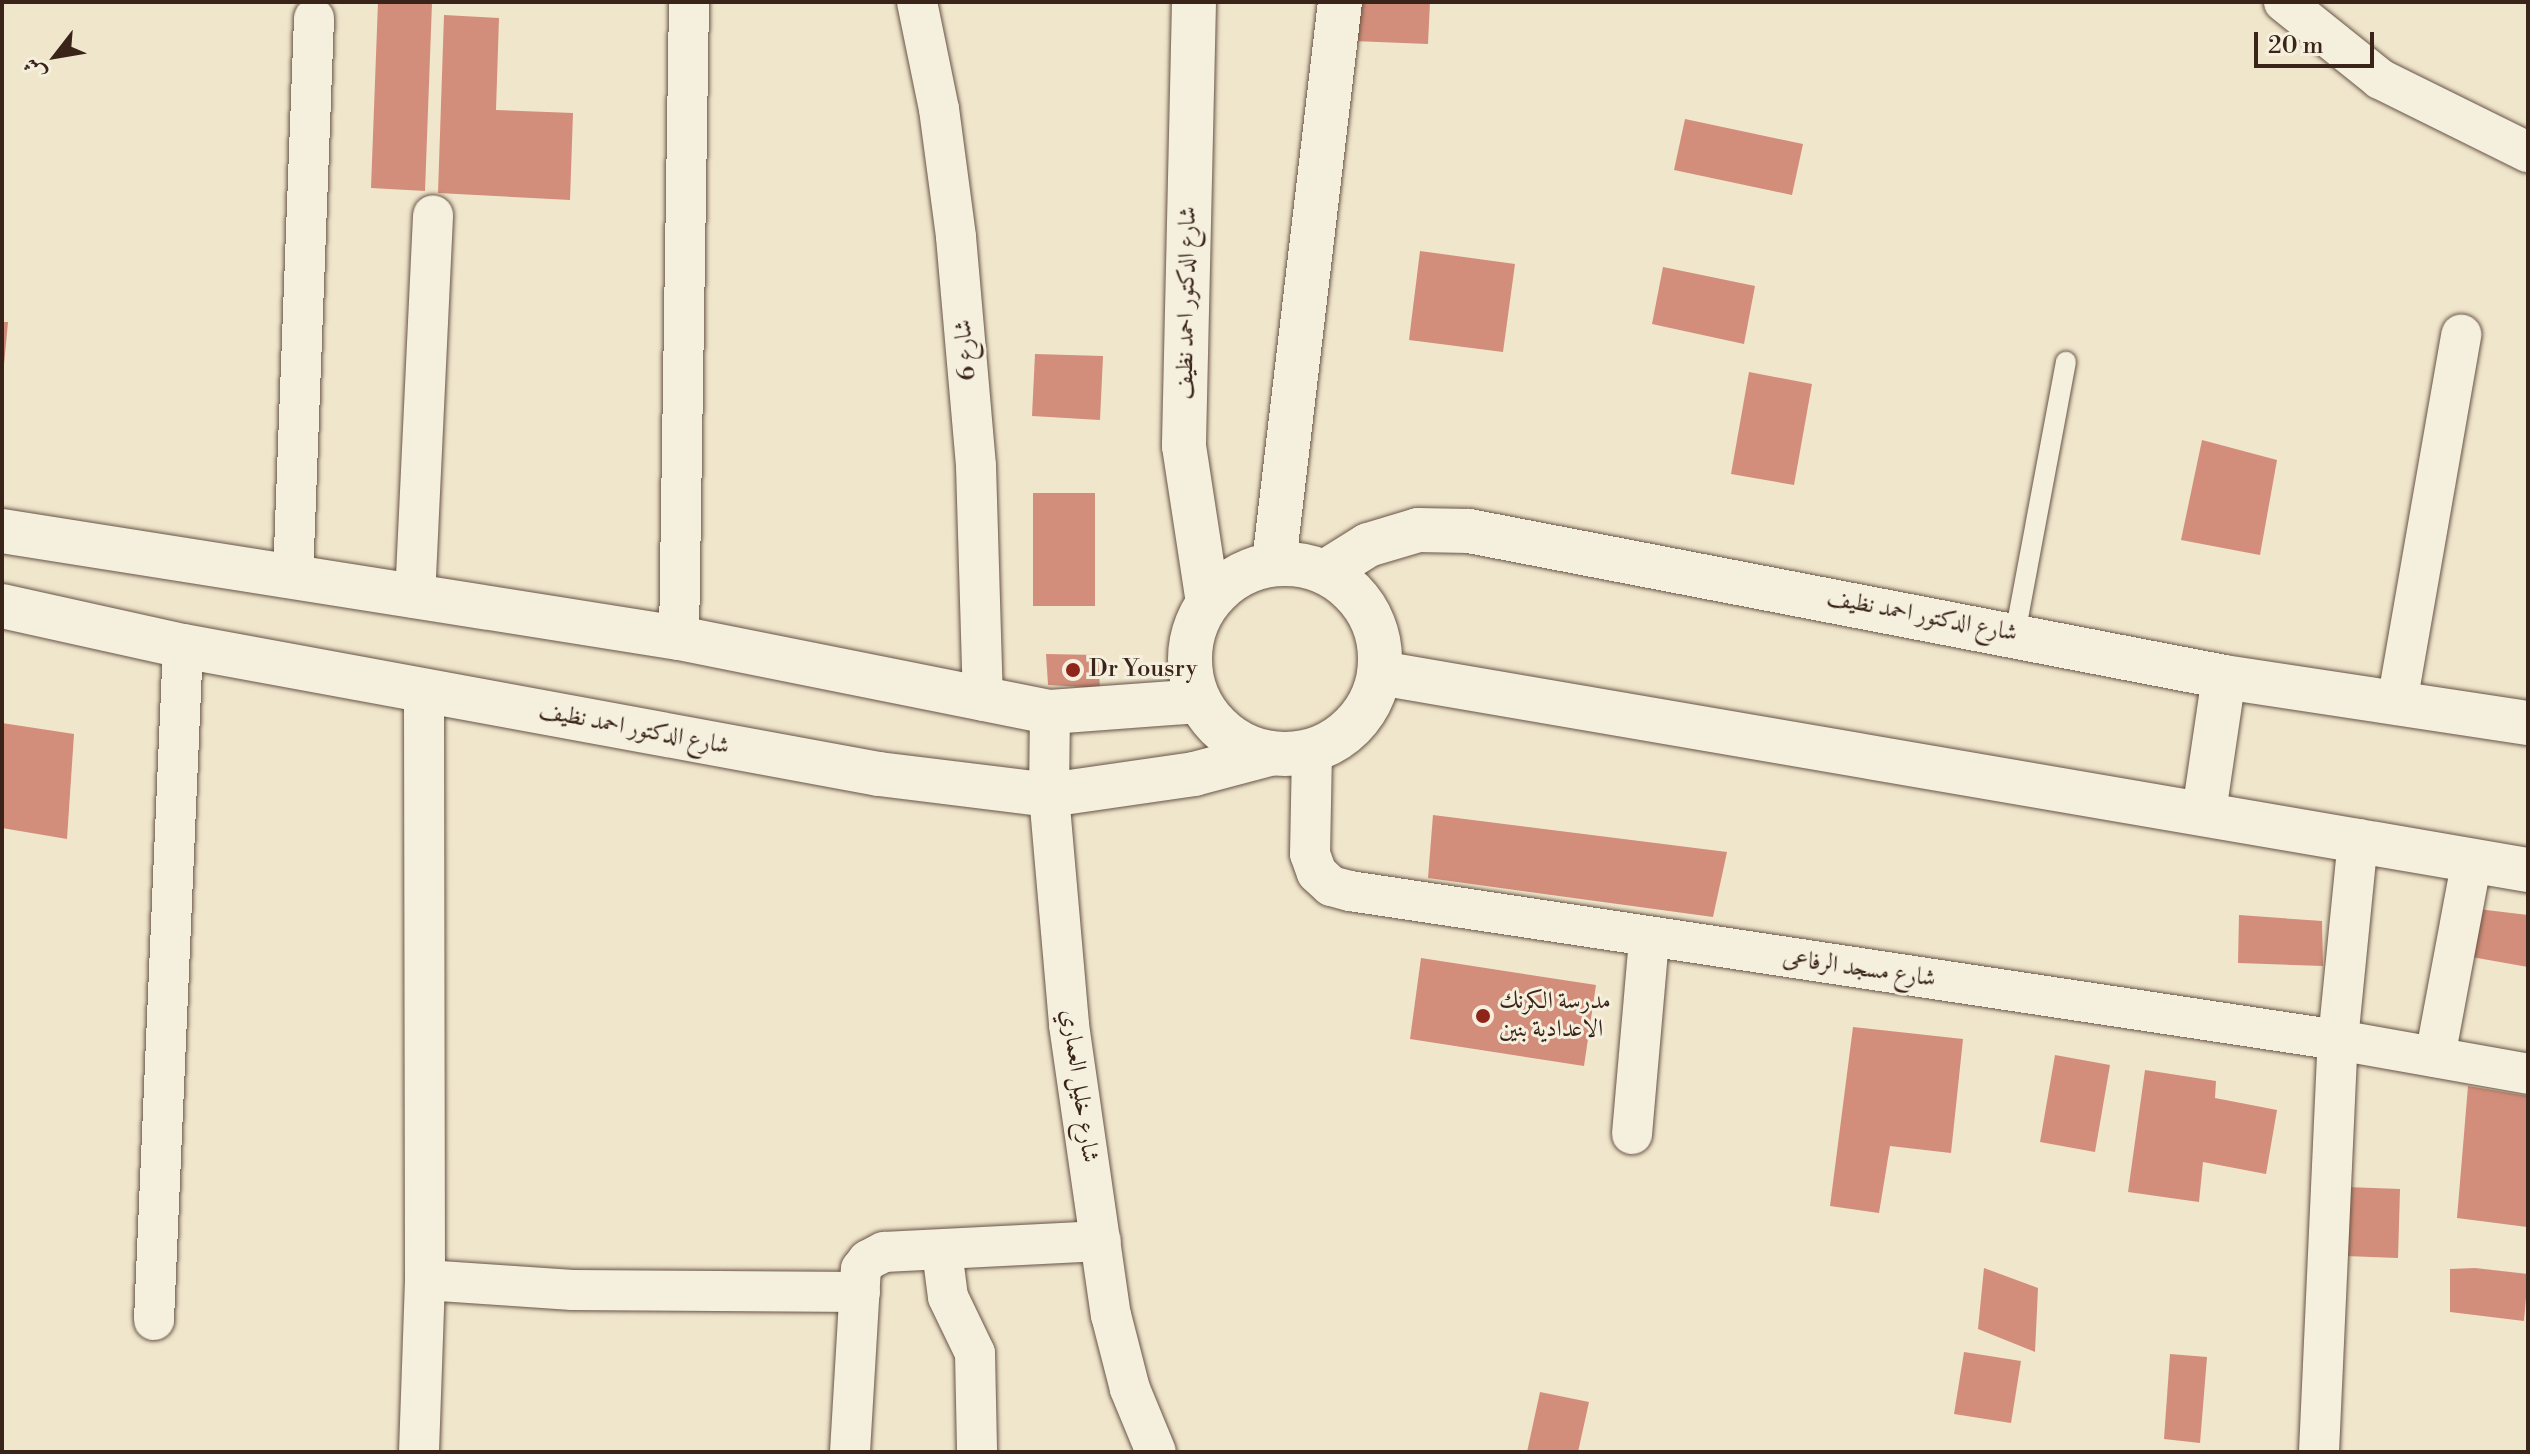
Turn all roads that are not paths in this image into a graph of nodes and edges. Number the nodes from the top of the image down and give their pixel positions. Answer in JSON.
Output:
{"nodes":[{"id":1,"x":689,"y":2,"type":"edge"},
{"id":2,"x":917,"y":2,"type":"edge"},
{"id":3,"x":1194,"y":2,"type":"edge"},
{"id":4,"x":1340,"y":2,"type":"edge"},
{"id":5,"x":2291,"y":6,"type":"edge"},
{"id":6,"x":314,"y":18,"type":"dead end"},
{"id":7,"x":2528,"y":152,"type":"edge"},
{"id":8,"x":433,"y":215,"type":"dead end"},
{"id":9,"x":2461,"y":335,"type":"dead end"},
{"id":10,"x":2066,"y":362,"type":"dead end"},
{"id":11,"x":2,"y":531,"type":"edge"},
{"id":12,"x":1274,"y":563,"type":"junction"},
{"id":13,"x":1325,"y":572,"type":"junction"},
{"id":14,"x":293,"y":578,"type":"junction"},
{"id":15,"x":415,"y":598,"type":"junction"},
{"id":16,"x":1208,"y":602,"type":"junction"},
{"id":17,"x":2,"y":606,"type":"edge"},
{"id":18,"x":2015,"y":634,"type":"junction"},
{"id":19,"x":679,"y":638,"type":"junction"},
{"id":20,"x":183,"y":646,"type":"junction"},
{"id":21,"x":1380,"y":673,"type":"junction"},
{"id":22,"x":2224,"y":677,"type":"junction"},
{"id":23,"x":424,"y":689,"type":"junction"},
{"id":24,"x":983,"y":701,"type":"junction"},
{"id":25,"x":1199,"y":701,"type":"junction"},
{"id":26,"x":2397,"y":703,"type":"junction"},
{"id":27,"x":1050,"y":712,"type":"junction"},
{"id":28,"x":2528,"y":723,"type":"edge"},
{"id":29,"x":1312,"y":751,"type":"junction"},
{"id":30,"x":1269,"y":754,"type":"junction"},
{"id":31,"x":1049,"y":795,"type":"junction"},
{"id":32,"x":2204,"y":812,"type":"junction"},
{"id":33,"x":2358,"y":839,"type":"junction"},
{"id":34,"x":2472,"y":860,"type":"junction"},
{"id":35,"x":2528,"y":870,"type":"edge"},
{"id":36,"x":1649,"y":938,"type":"junction"},
{"id":37,"x":2338,"y":1040,"type":"junction"},
{"id":38,"x":2435,"y":1057,"type":"junction"},
{"id":39,"x":2528,"y":1074,"type":"edge"},
{"id":40,"x":1632,"y":1134,"type":"dead end"},
{"id":41,"x":1101,"y":1241,"type":"junction"},
{"id":42,"x":942,"y":1251,"type":"junction"},
{"id":43,"x":425,"y":1280,"type":"junction"},
{"id":44,"x":860,"y":1292,"type":"junction"},
{"id":45,"x":154,"y":1320,"type":"dead end"},
{"id":46,"x":419,"y":1452,"type":"edge"},
{"id":47,"x":850,"y":1452,"type":"edge"},
{"id":48,"x":977,"y":1452,"type":"edge"},
{"id":49,"x":1156,"y":1452,"type":"edge"},
{"id":50,"x":2319,"y":1452,"type":"edge"}],
"edges":[{"from":1,"to":19,"type":"street"},
{"from":2,"to":24,"type":"street","name":"شارع 6"},
{"from":3,"to":16,"type":"street","name":"شارع الدكتور احمد نظيف"},
{"from":4,"to":12,"type":"street"},
{"from":5,"to":7,"type":"street"},
{"from":6,"to":14,"type":"street"},
{"from":8,"to":15,"type":"street"},
{"from":9,"to":26,"type":"street"},
{"from":10,"to":18,"type":"lane"},
{"from":11,"to":14,"type":"street"},
{"from":12,"to":13,"type":"street"},
{"from":12,"to":16,"type":"street"},
{"from":13,"to":18,"type":"street","name":"شارع الدكتور احمد نظيف"},
{"from":13,"to":21,"type":"street"},
{"from":14,"to":15,"type":"street"},
{"from":15,"to":19,"type":"street"},
{"from":16,"to":25,"type":"street"},
{"from":17,"to":20,"type":"street","name":"شارع الدكتور احمد نظيف"},
{"from":18,"to":22,"type":"street","name":"شارع الدكتور احمد نظيف"},
{"from":19,"to":24,"type":"street"},
{"from":20,"to":23,"type":"street","name":"شارع الدكتور احمد نظيف"},
{"from":20,"to":45,"type":"street"},
{"from":21,"to":29,"type":"street"},
{"from":21,"to":32,"type":"street"},
{"from":22,"to":26,"type":"street","name":"شارع الدكتور احمد نظيف"},
{"from":22,"to":32,"type":"street"},
{"from":23,"to":31,"type":"street","name":"شارع الدكتور احمد نظيف"},
{"from":23,"to":43,"type":"street"},
{"from":24,"to":27,"type":"street"},
{"from":25,"to":27,"type":"street"},
{"from":25,"to":30,"type":"street"},
{"from":26,"to":28,"type":"street","name":"شارع الدكتور احمد نظيف"},
{"from":27,"to":31,"type":"street","name":"شارع خليل العماري"},
{"from":29,"to":30,"type":"street"},
{"from":29,"to":36,"type":"street","name":"شارع مسجد الرفاعى"},
{"from":30,"to":31,"type":"street","name":"شارع الدكتور احمد نظيف"},
{"from":31,"to":41,"type":"street","name":"شارع خليل العماري"},
{"from":32,"to":33,"type":"street"},
{"from":33,"to":34,"type":"street"},
{"from":33,"to":37,"type":"street"},
{"from":34,"to":35,"type":"street"},
{"from":34,"to":38,"type":"street"},
{"from":36,"to":37,"type":"street","name":"شارع مسجد الرفاعى"},
{"from":36,"to":40,"type":"street"},
{"from":37,"to":38,"type":"street","name":"شارع مسجد الرفاعى"},
{"from":37,"to":50,"type":"street"},
{"from":38,"to":39,"type":"street","name":"شارع مسجد الرفاعى"},
{"from":41,"to":42,"type":"street"},
{"from":41,"to":49,"type":"street","name":"شارع خليل العماري"},
{"from":42,"to":44,"type":"street"},
{"from":42,"to":48,"type":"street"},
{"from":43,"to":44,"type":"street"},
{"from":43,"to":46,"type":"street"},
{"from":44,"to":47,"type":"street"}]}
